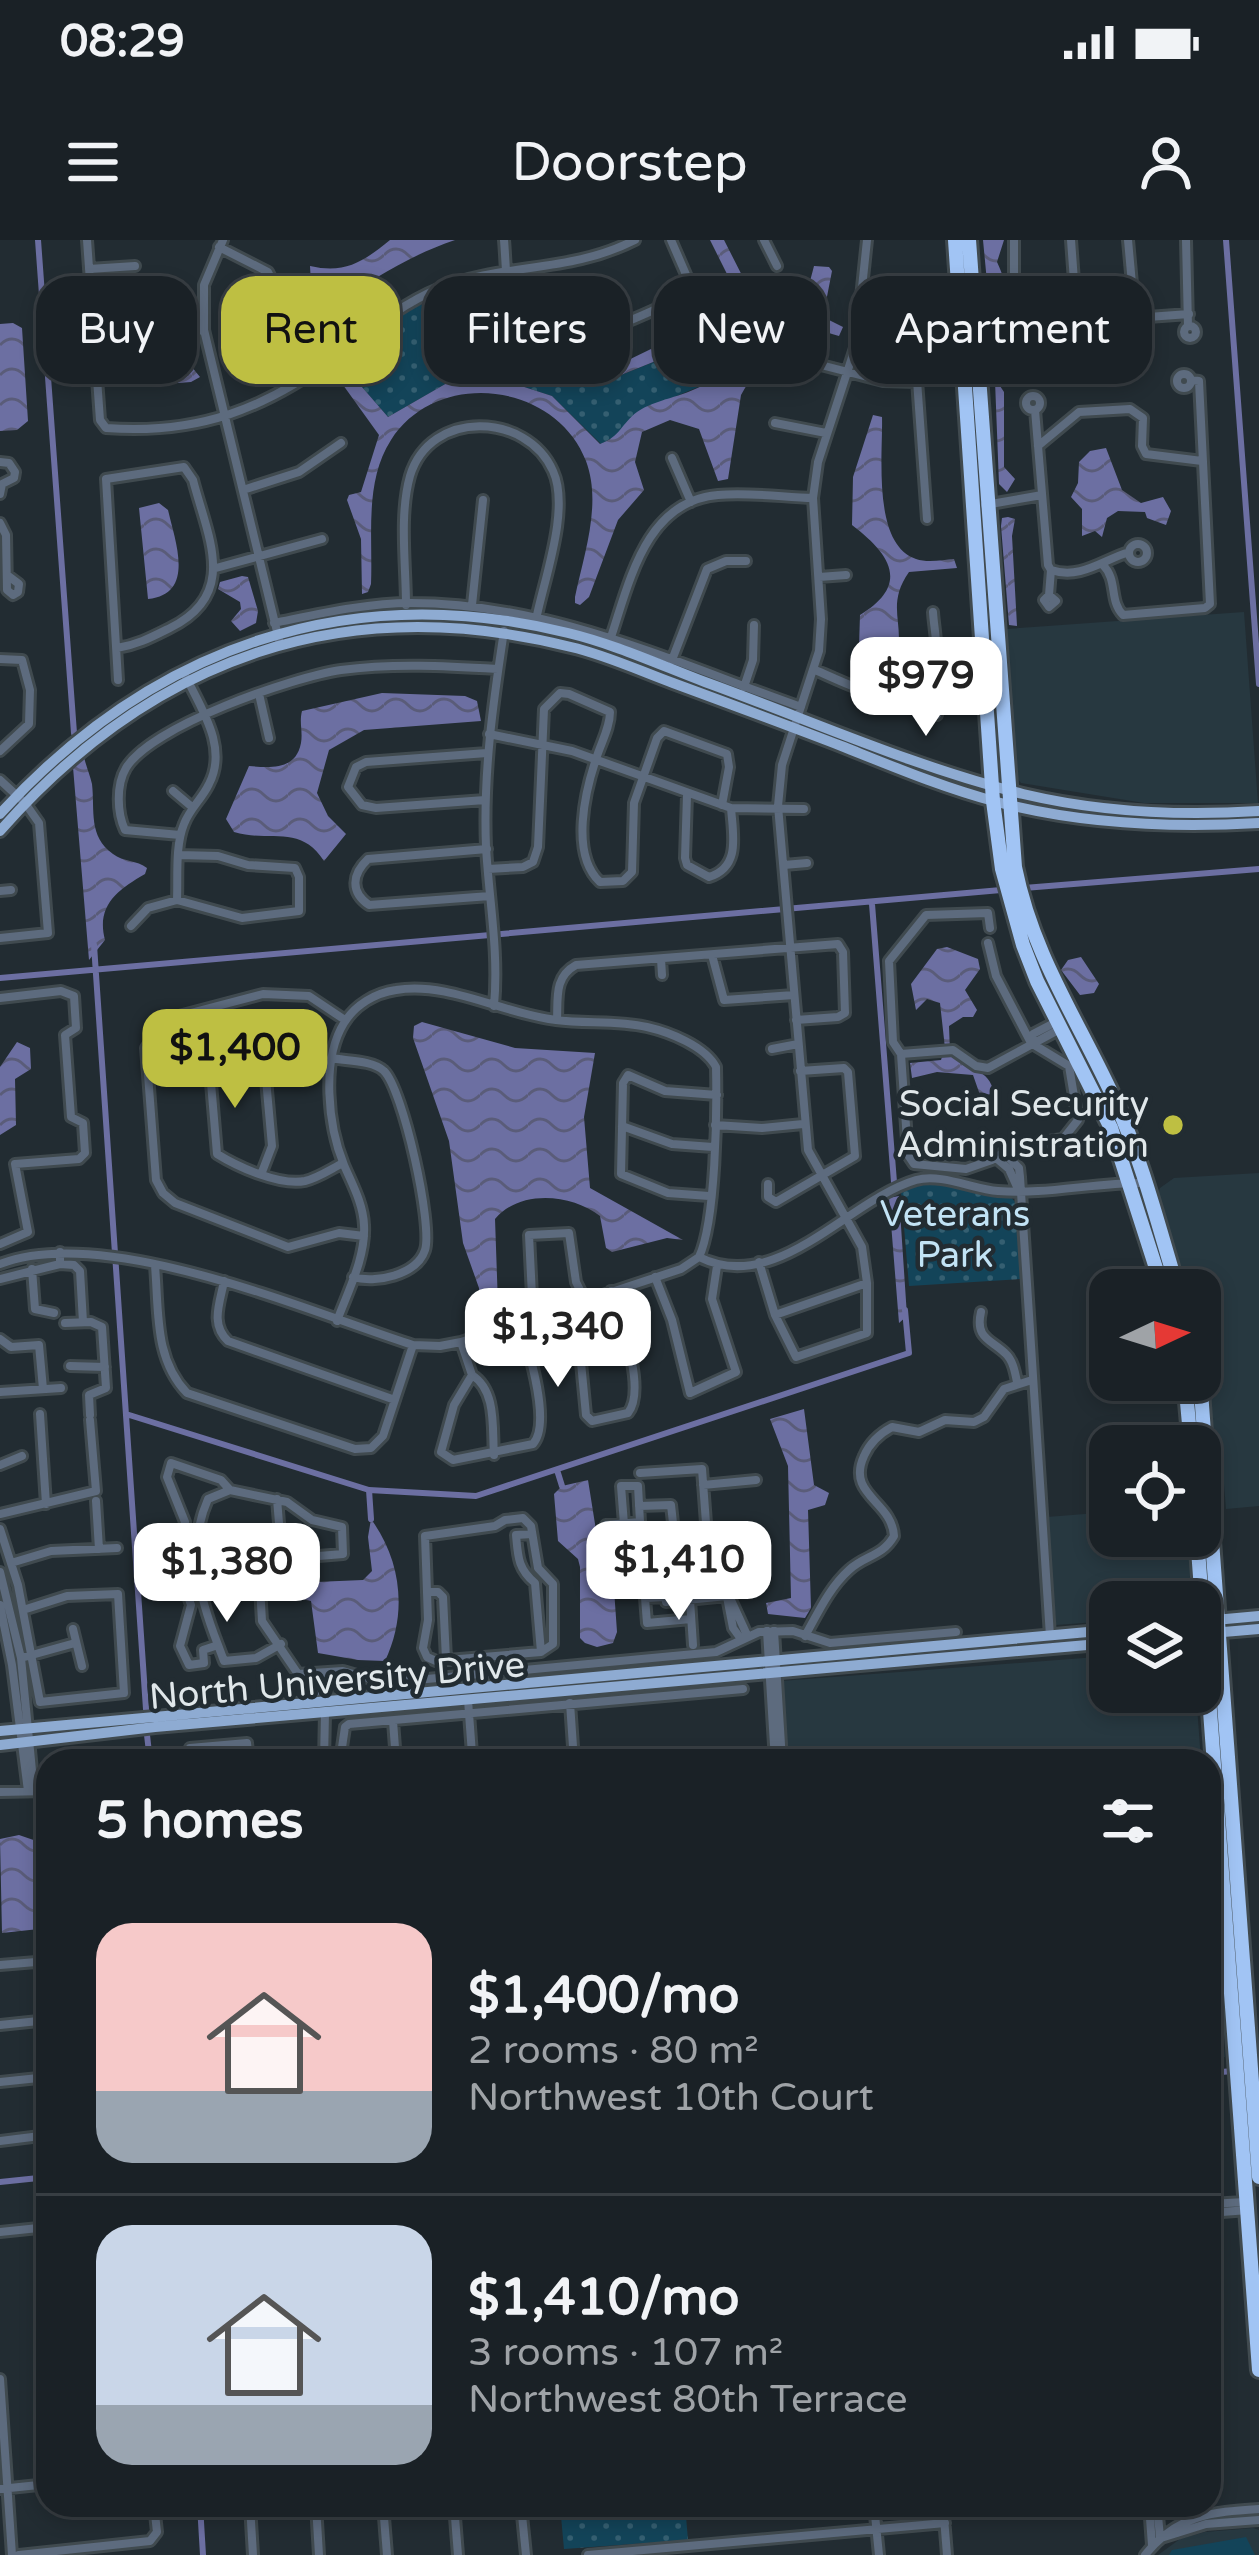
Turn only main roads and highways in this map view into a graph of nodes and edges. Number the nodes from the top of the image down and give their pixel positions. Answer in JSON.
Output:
{"nodes":[{"id":1,"x":955,"y":240,"type":"edge"},
{"id":2,"x":969,"y":240,"type":"edge"},
{"id":3,"x":964,"y":276,"type":"edge"},
{"id":4,"x":971,"y":276,"type":"edge"},
{"id":5,"x":977,"y":384,"type":"edge"},
{"id":6,"x":982,"y":505,"type":"junction"},
{"id":7,"x":505,"y":627,"type":"junction"},
{"id":8,"x":277,"y":633,"type":"junction"},
{"id":9,"x":992,"y":793,"type":"junction"},
{"id":10,"x":1009,"y":797,"type":"junction"},
{"id":11,"x":21,"y":799,"type":"junction"},
{"id":12,"x":0,"y":814,"type":"edge"},
{"id":13,"x":1258,"y":817,"type":"edge"},
{"id":14,"x":0,"y":831,"type":"edge"},
{"id":15,"x":1010,"y":874,"type":"junction"},
{"id":16,"x":1016,"y":902,"type":"junction"},
{"id":17,"x":1138,"y":1183,"type":"junction"},
{"id":18,"x":1158,"y":1269,"type":"edge"},
{"id":19,"x":1170,"y":1269,"type":"edge"},
{"id":20,"x":1201,"y":1401,"type":"edge"},
{"id":21,"x":1206,"y":1581,"type":"edge"},
{"id":22,"x":1259,"y":1616,"type":"edge"},
{"id":23,"x":1221,"y":1624,"type":"edge"},
{"id":24,"x":1221,"y":1628,"type":"edge"},
{"id":25,"x":1259,"y":1629,"type":"edge"},
{"id":26,"x":1089,"y":1632,"type":"edge"},
{"id":27,"x":1089,"y":1643,"type":"edge"},
{"id":28,"x":1048,"y":1644,"type":"junction"},
{"id":29,"x":918,"y":1647,"type":"junction"},
{"id":30,"x":892,"y":1663,"type":"junction"},
{"id":31,"x":773,"y":1667,"type":"junction"},
{"id":32,"x":387,"y":1694,"type":"junction"},
{"id":33,"x":327,"y":1700,"type":"junction"},
{"id":34,"x":463,"y":1701,"type":"junction"},
{"id":35,"x":325,"y":1713,"type":"junction"},
{"id":36,"x":1213,"y":1713,"type":"edge"},
{"id":37,"x":243,"y":1720,"type":"junction"},
{"id":38,"x":0,"y":1731,"type":"edge"},
{"id":39,"x":26,"y":1735,"type":"junction"},
{"id":40,"x":0,"y":1744,"type":"edge"},
{"id":41,"x":1216,"y":1749,"type":"edge"},
{"id":42,"x":1221,"y":1817,"type":"edge"},
{"id":43,"x":1252,"y":2195,"type":"edge"},
{"id":44,"x":1259,"y":2370,"type":"edge"}],
"edges":[{"from":1,"to":3,"type":"highway"},
{"from":2,"to":4,"type":"highway"},
{"from":5,"to":6,"type":"highway"},
{"from":6,"to":9,"type":"highway"},
{"from":6,"to":10,"type":"highway"},
{"from":7,"to":8,"type":"main road"},
{"from":7,"to":8,"type":"main road"},
{"from":7,"to":9,"type":"main road"},
{"from":8,"to":11,"type":"main road"},
{"from":9,"to":10,"type":"main road"},
{"from":9,"to":15,"type":"highway"},
{"from":10,"to":13,"type":"main road"},
{"from":10,"to":15,"type":"highway"},
{"from":11,"to":12,"type":"main road"},
{"from":11,"to":14,"type":"main road"},
{"from":15,"to":16,"type":"highway"},
{"from":16,"to":17,"type":"highway"},
{"from":16,"to":17,"type":"highway"},
{"from":17,"to":18,"type":"highway"},
{"from":17,"to":19,"type":"highway"},
{"from":20,"to":21,"type":"highway"},
{"from":22,"to":23,"type":"main road"},
{"from":24,"to":25,"type":"main road"},
{"from":26,"to":28,"type":"main road","name":"North University Drive"},
{"from":27,"to":28,"type":"main road","name":"North University Drive"},
{"from":28,"to":29,"type":"main road","name":"North University Drive"},
{"from":28,"to":30,"type":"main road","name":"North University Drive"},
{"from":29,"to":30,"type":"main road"},
{"from":29,"to":31,"type":"main road","name":"North University Drive"},
{"from":30,"to":31,"type":"main road","name":"North University Drive"},
{"from":31,"to":34,"type":"main road","name":"North University Drive"},
{"from":32,"to":33,"type":"main road","name":"North University Drive"},
{"from":32,"to":34,"type":"main road","name":"North University Drive"},
{"from":32,"to":35,"type":"main road"},
{"from":33,"to":37,"type":"main road"},
{"from":33,"to":39,"type":"main road","name":"North University Drive"},
{"from":34,"to":35,"type":"main road","name":"North University Drive"},
{"from":35,"to":37,"type":"main road","name":"North University Drive"},
{"from":36,"to":41,"type":"highway"},
{"from":37,"to":39,"type":"main road","name":"North University Drive"},
{"from":38,"to":39,"type":"main road","name":"North University Drive"},
{"from":39,"to":40,"type":"main road","name":"North University Drive"},
{"from":42,"to":43,"type":"highway"},
{"from":43,"to":44,"type":"highway"}]}
